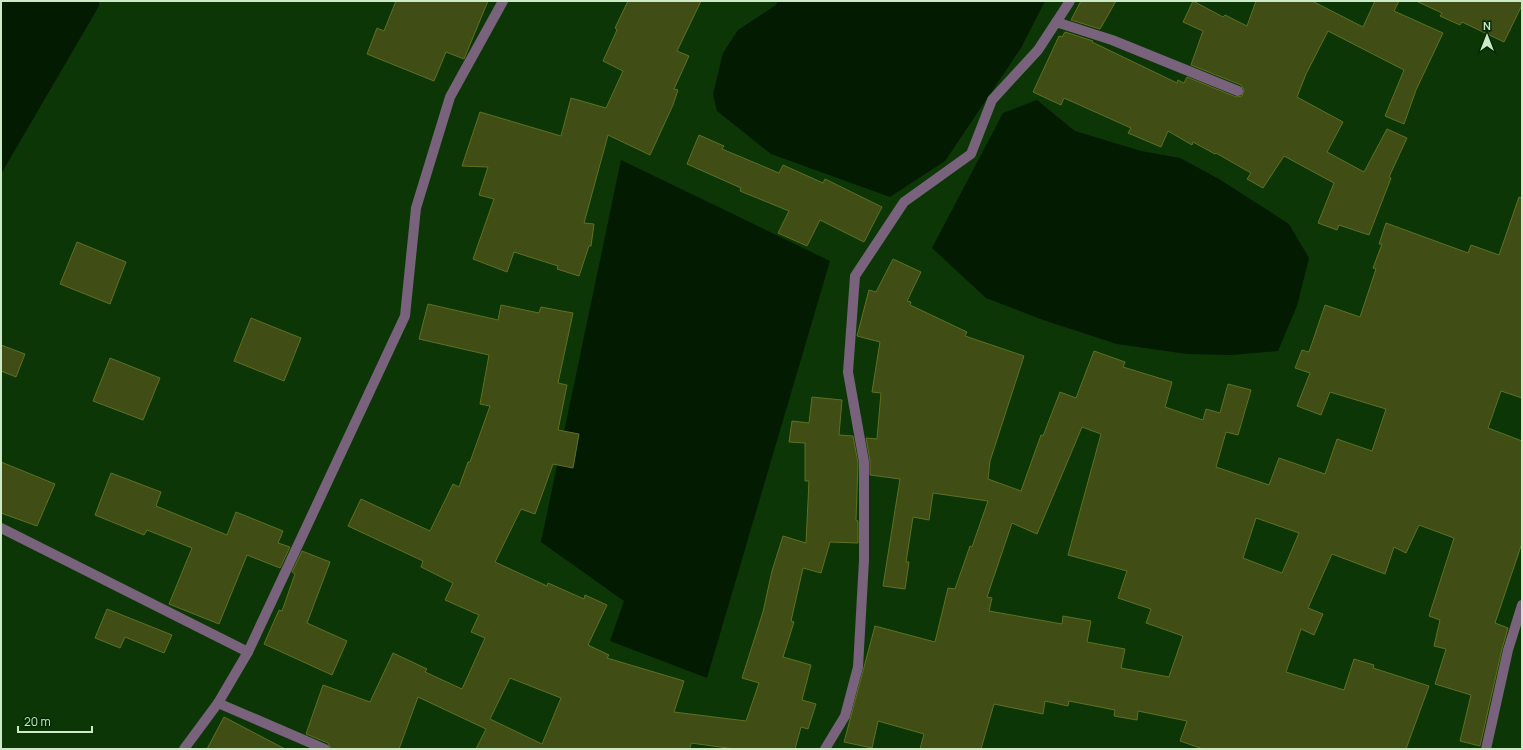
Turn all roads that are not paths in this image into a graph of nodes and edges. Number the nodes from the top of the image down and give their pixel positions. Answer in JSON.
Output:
{"nodes":[{"id":1,"x":503,"y":1,"type":"edge"},
{"id":2,"x":1070,"y":1,"type":"edge"},
{"id":3,"x":1056,"y":22,"type":"junction"},
{"id":4,"x":1238,"y":91,"type":"dead end"},
{"id":5,"x":1,"y":528,"type":"edge"},
{"id":6,"x":1522,"y":605,"type":"edge"},
{"id":7,"x":248,"y":652,"type":"junction"},
{"id":8,"x":218,"y":703,"type":"junction"},
{"id":9,"x":184,"y":749,"type":"edge"},
{"id":10,"x":325,"y":749,"type":"edge"},
{"id":11,"x":825,"y":749,"type":"edge"},
{"id":12,"x":1486,"y":749,"type":"edge"}],
"edges":[{"from":1,"to":7,"type":"street"},
{"from":2,"to":3,"type":"street"},
{"from":3,"to":4,"type":"street"},
{"from":3,"to":11,"type":"street"},
{"from":5,"to":7,"type":"street"},
{"from":6,"to":12,"type":"street"},
{"from":7,"to":8,"type":"street"},
{"from":8,"to":9,"type":"street"},
{"from":8,"to":10,"type":"street"}]}
